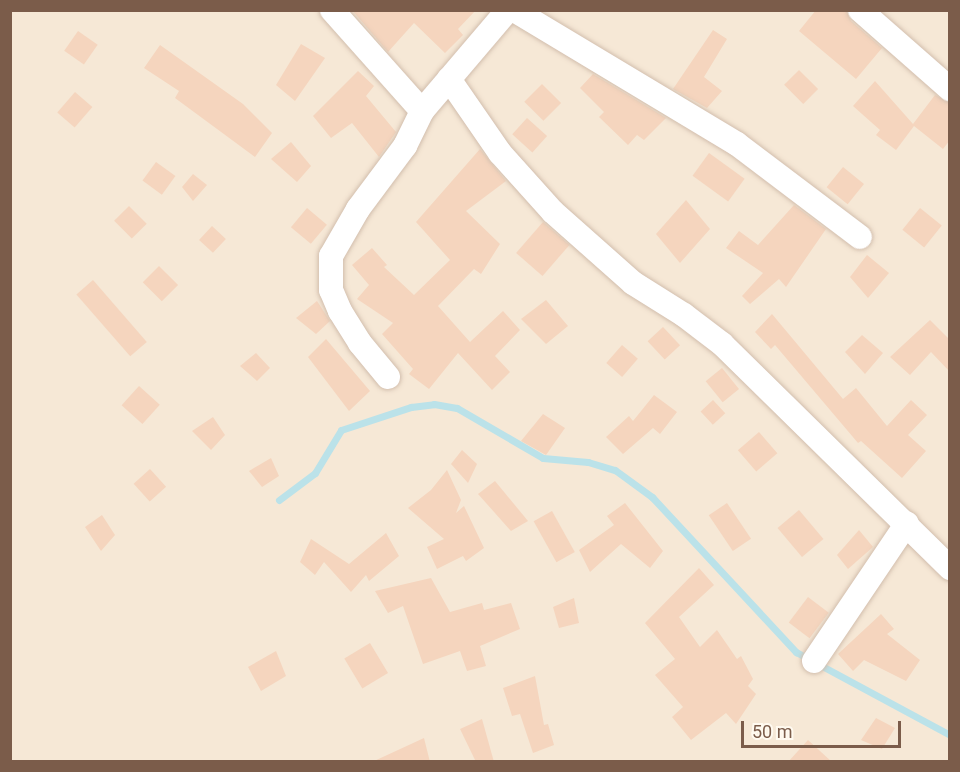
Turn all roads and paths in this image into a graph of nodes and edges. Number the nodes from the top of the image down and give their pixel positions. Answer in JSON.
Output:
{"nodes":[{"id":1,"x":332,"y":10,"type":"edge"},
{"id":2,"x":508,"y":10,"type":"edge"},
{"id":3,"x":514,"y":10,"type":"edge"},
{"id":4,"x":860,"y":10,"type":"edge"},
{"id":5,"x":449,"y":79,"type":"junction"},
{"id":6,"x":950,"y":89,"type":"edge"},
{"id":7,"x":423,"y":111,"type":"junction"},
{"id":8,"x":860,"y":237,"type":"dead end"},
{"id":9,"x":388,"y":376,"type":"dead end"},
{"id":10,"x":907,"y":523,"type":"junction"},
{"id":11,"x":950,"y":568,"type":"edge"},
{"id":12,"x":814,"y":662,"type":"dead end"}],
"edges":[{"from":1,"to":7,"type":"street"},
{"from":2,"to":5,"type":"street"},
{"from":3,"to":8,"type":"street"},
{"from":4,"to":6,"type":"street"},
{"from":5,"to":7,"type":"street"},
{"from":5,"to":10,"type":"street"},
{"from":7,"to":9,"type":"street"},
{"from":10,"to":11,"type":"street"},
{"from":10,"to":12,"type":"street"}]}
